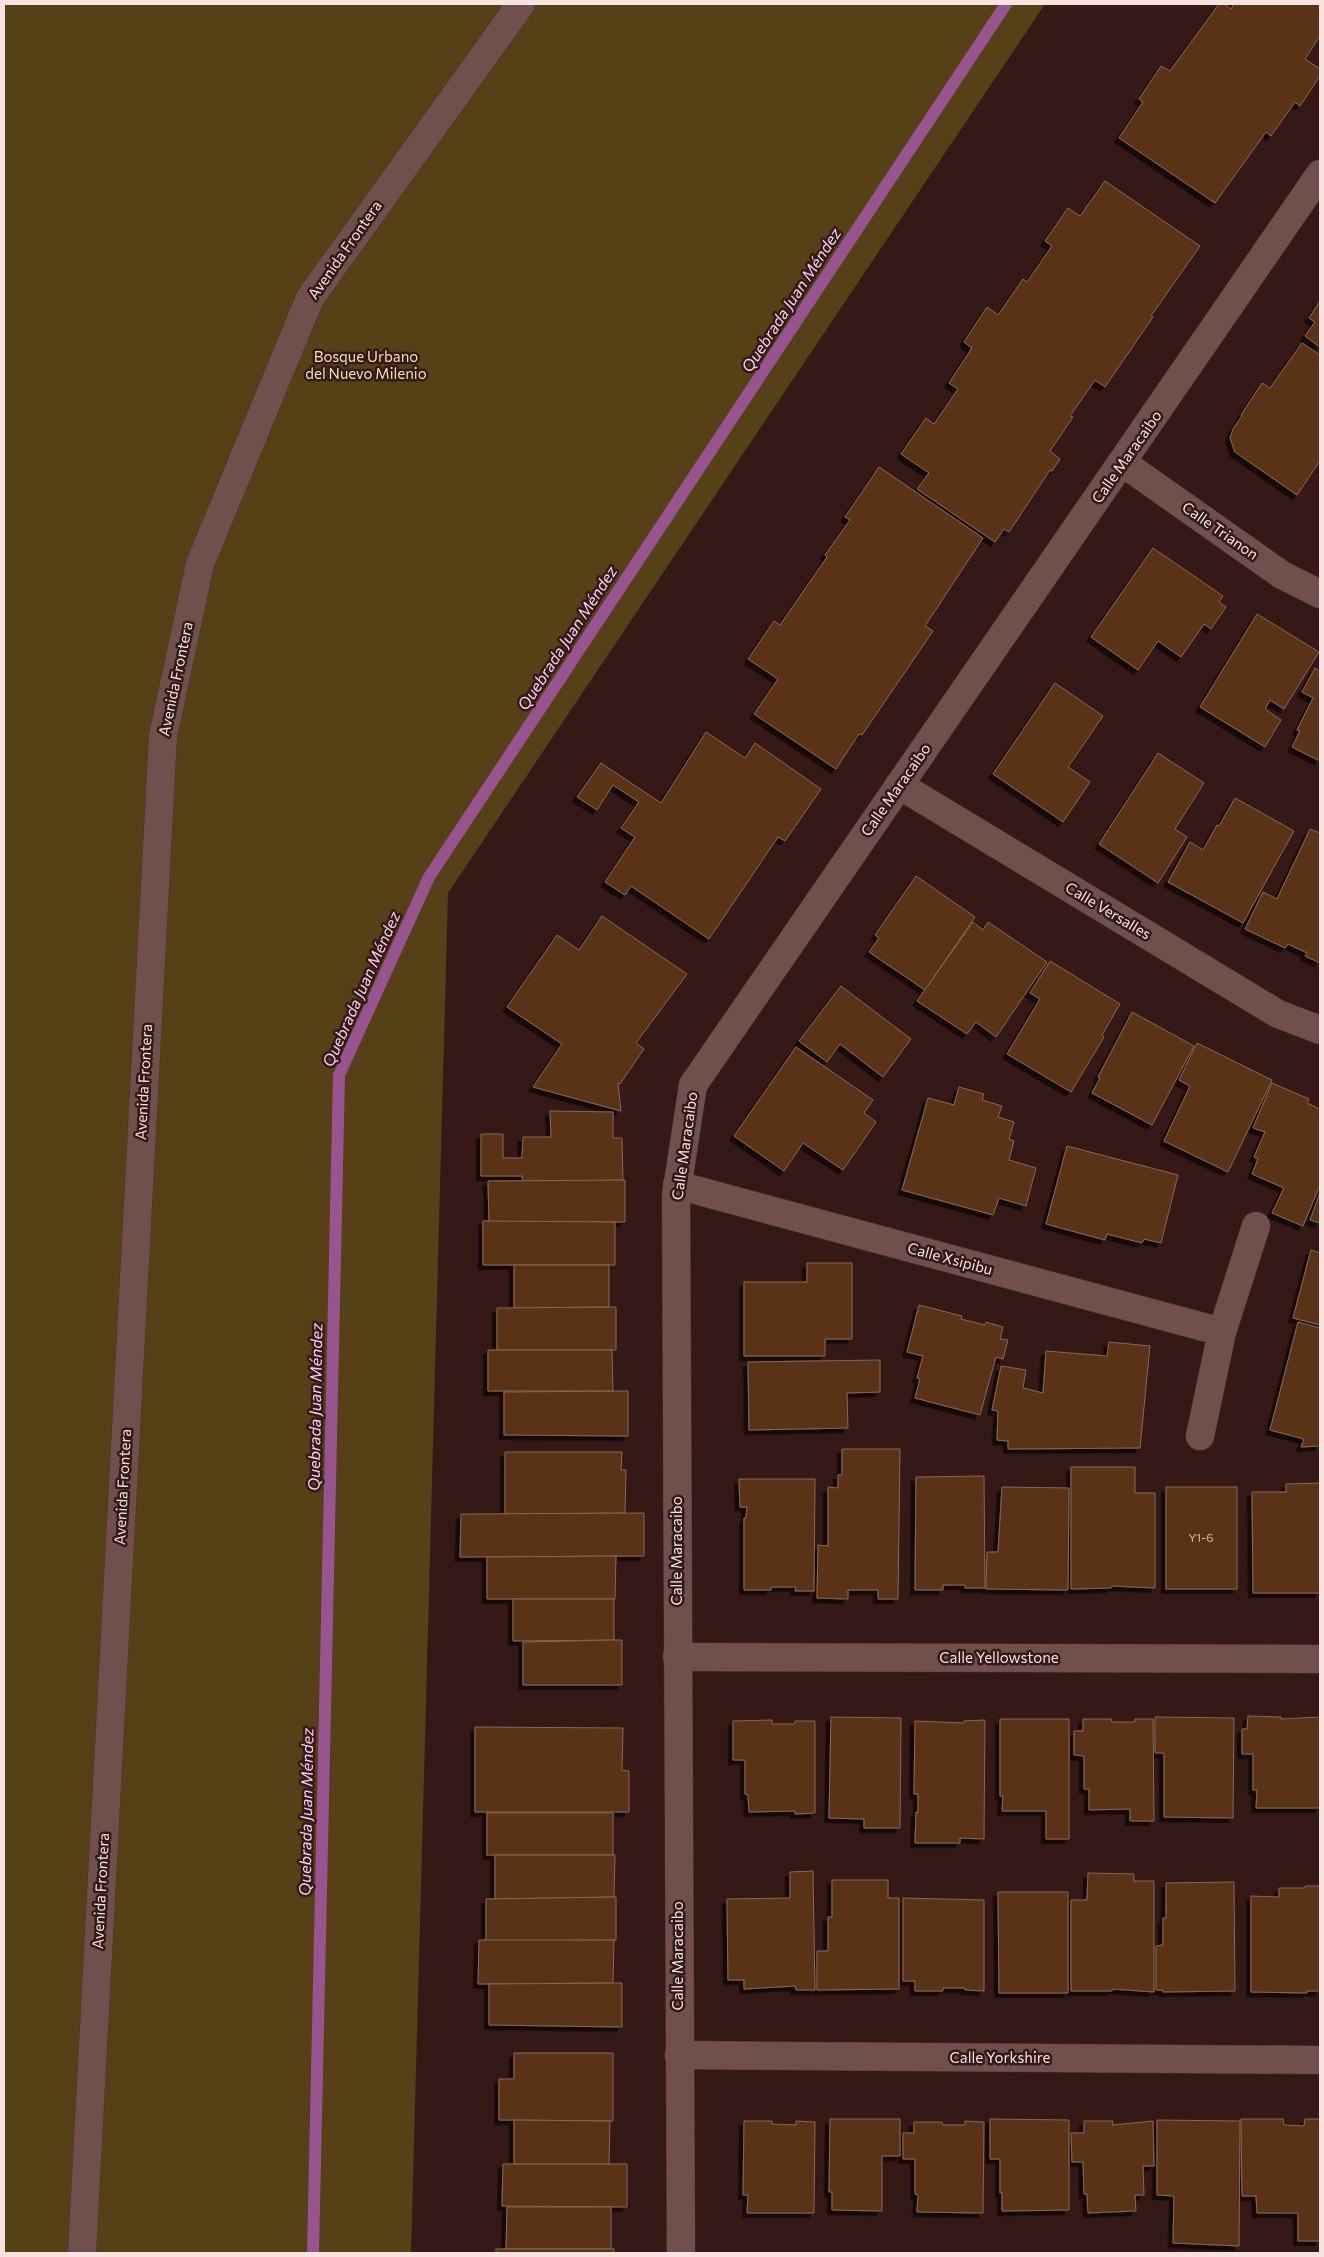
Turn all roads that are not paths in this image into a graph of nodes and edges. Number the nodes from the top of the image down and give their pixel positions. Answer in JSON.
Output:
{"nodes":[{"id":1,"x":521,"y":4,"type":"edge"},
{"id":2,"x":1320,"y":174,"type":"edge"},
{"id":3,"x":1123,"y":463,"type":"junction"},
{"id":4,"x":1320,"y":594,"type":"edge"},
{"id":5,"x":900,"y":785,"type":"junction"},
{"id":6,"x":1320,"y":1030,"type":"edge"},
{"id":7,"x":678,"y":1184,"type":"junction"},
{"id":8,"x":1256,"y":1226,"type":"dead end"},
{"id":9,"x":1222,"y":1332,"type":"junction"},
{"id":10,"x":1200,"y":1436,"type":"dead end"},
{"id":11,"x":677,"y":1657,"type":"junction"},
{"id":12,"x":1320,"y":1660,"type":"edge"},
{"id":13,"x":679,"y":2055,"type":"junction"},
{"id":14,"x":1320,"y":2060,"type":"edge"},
{"id":15,"x":82,"y":2253,"type":"edge"},
{"id":16,"x":681,"y":2253,"type":"edge"}],
"edges":[{"from":1,"to":15,"type":"street","name":"Avenida Frontera"},
{"from":2,"to":3,"type":"street","name":"Calle Maracaibo"},
{"from":3,"to":4,"type":"street","name":"Calle Trianon"},
{"from":3,"to":5,"type":"street","name":"Calle Maracaibo"},
{"from":5,"to":6,"type":"street","name":"Calle Versalles"},
{"from":5,"to":7,"type":"street","name":"Calle Maracaibo"},
{"from":7,"to":9,"type":"street","name":"Calle Xsipibu"},
{"from":7,"to":11,"type":"street","name":"Calle Maracaibo"},
{"from":8,"to":9,"type":"street"},
{"from":9,"to":10,"type":"street"},
{"from":11,"to":12,"type":"street","name":"Calle Yellowstone"},
{"from":11,"to":13,"type":"street","name":"Calle Maracaibo"},
{"from":13,"to":14,"type":"street","name":"Calle Yorkshire"},
{"from":13,"to":16,"type":"street","name":"Calle Maracaibo"}]}
